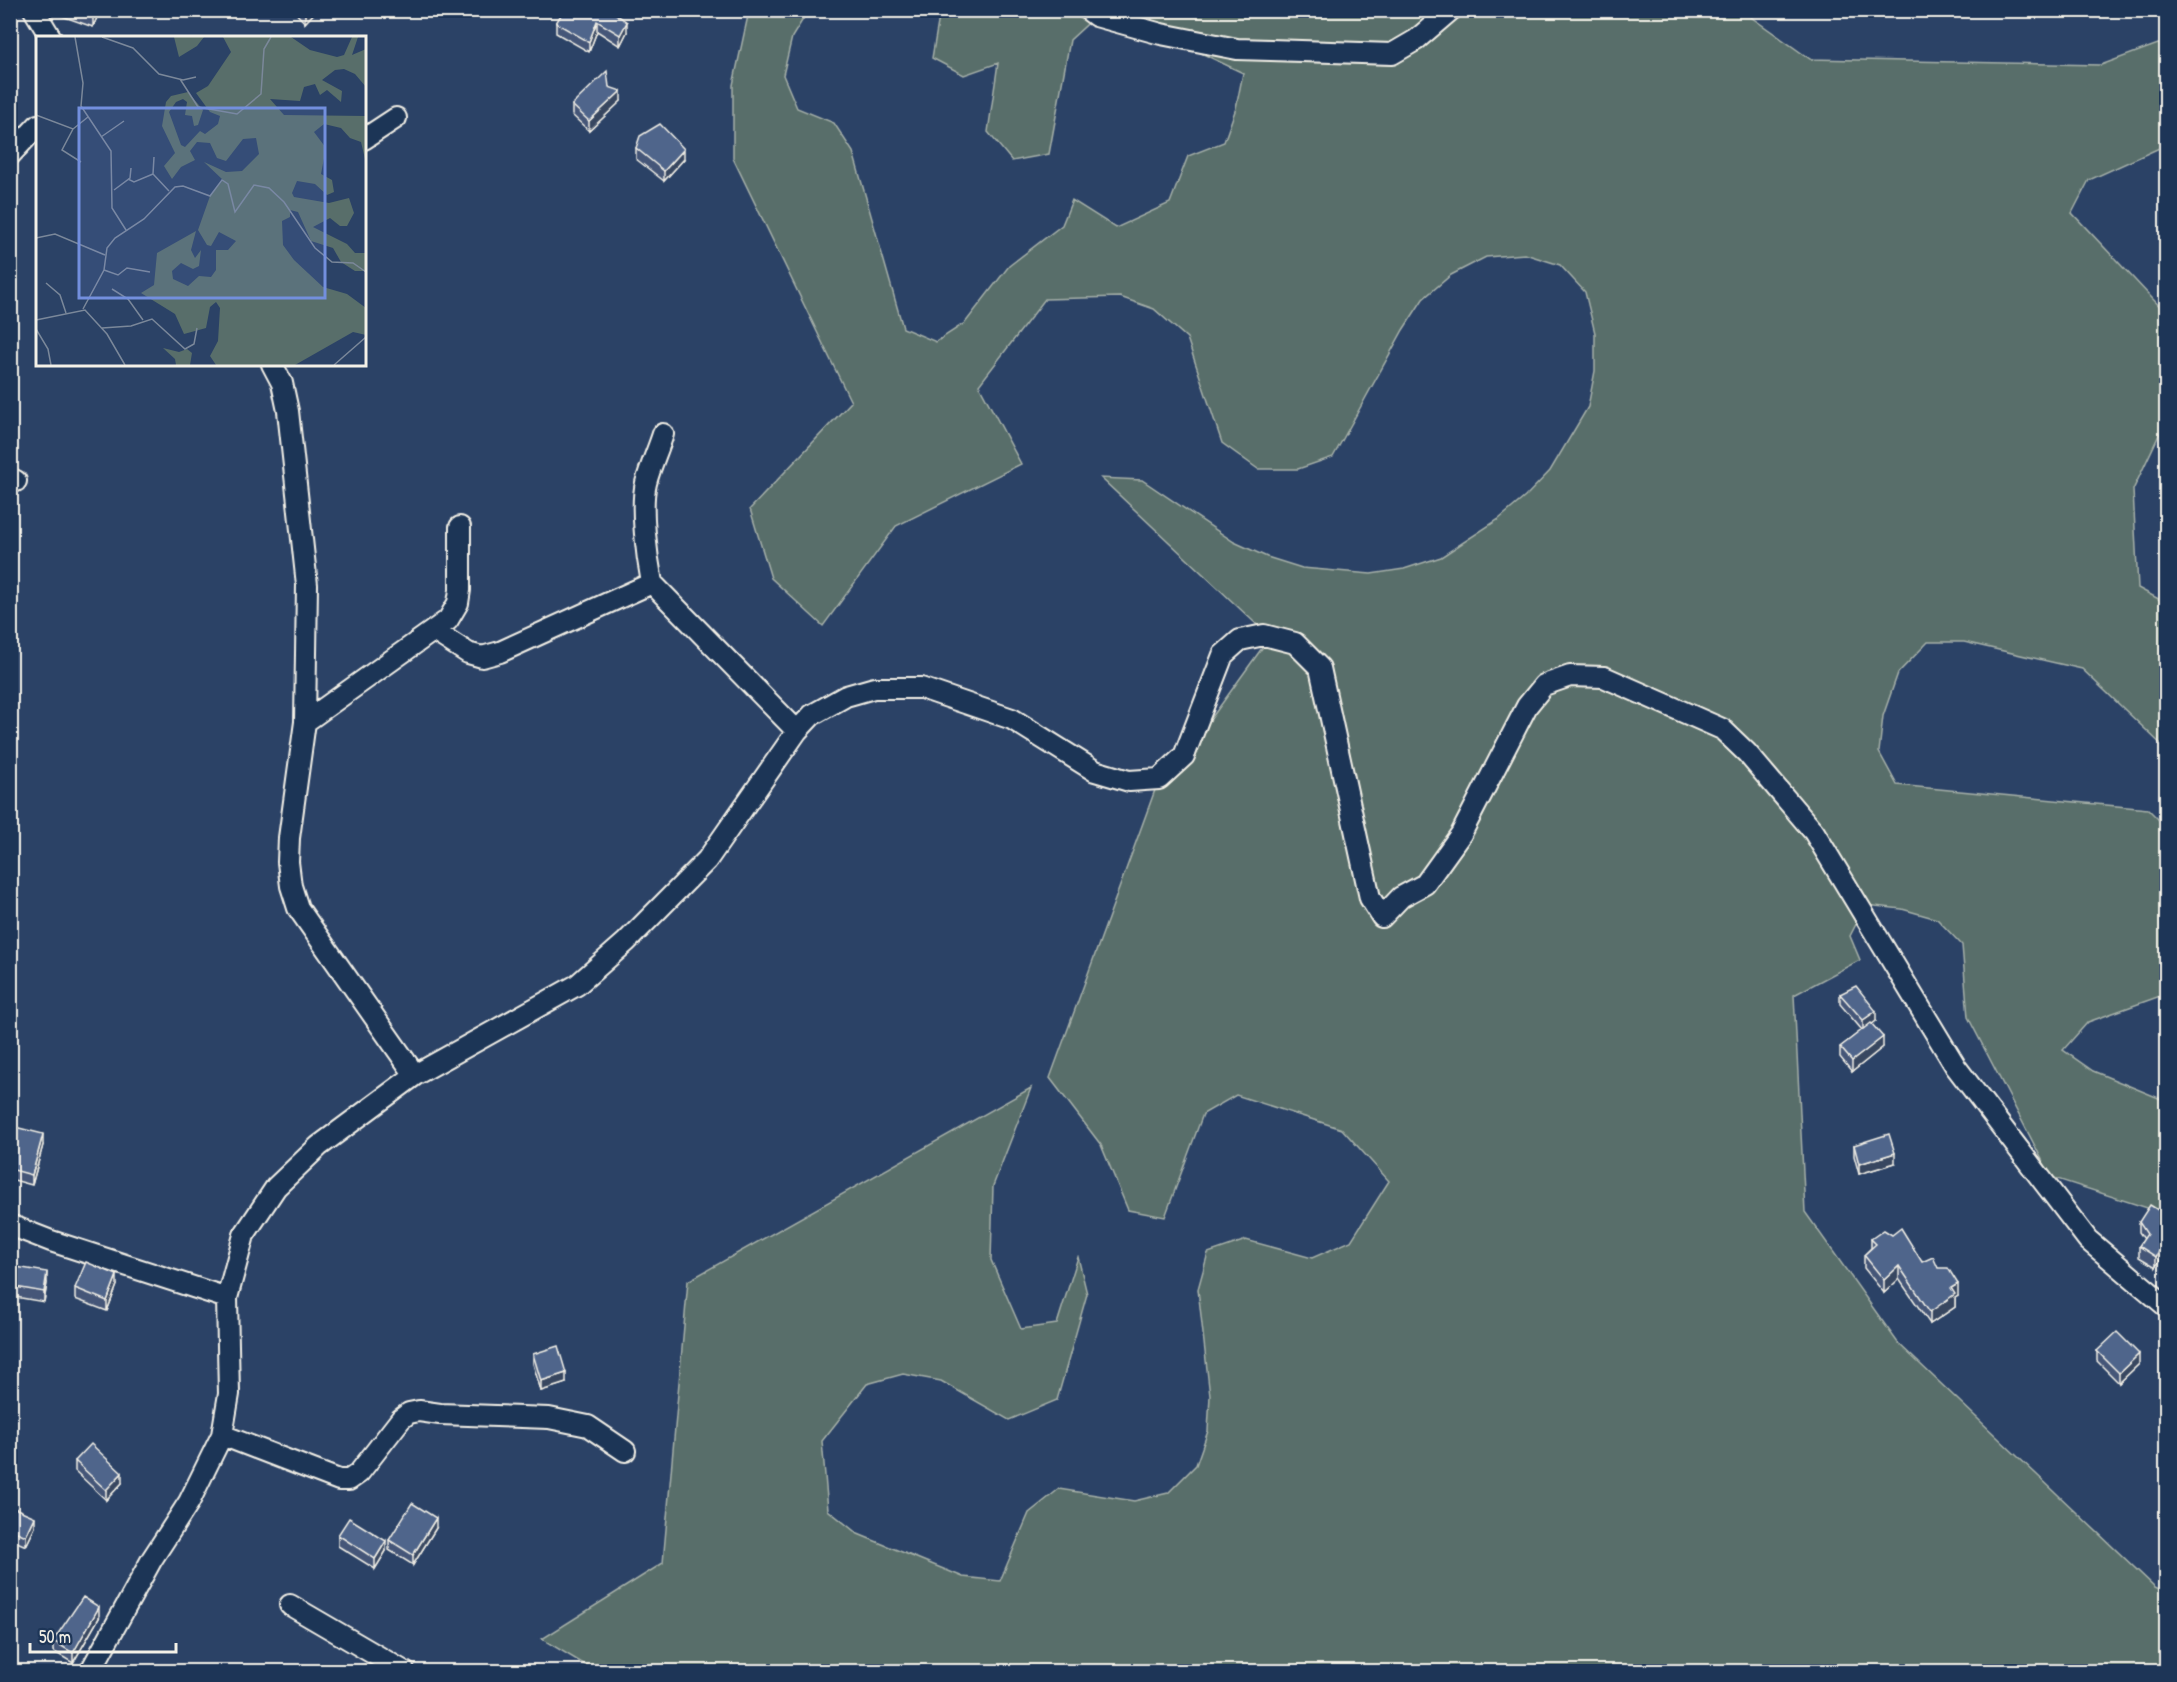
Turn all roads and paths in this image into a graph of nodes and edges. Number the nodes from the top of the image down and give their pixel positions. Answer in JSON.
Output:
{"nodes":[{"id":1,"x":34,"y":10,"type":"edge"},
{"id":2,"x":1088,"y":10,"type":"edge"},
{"id":3,"x":1450,"y":10,"type":"edge"},
{"id":4,"x":50,"y":36,"type":"edge"},
{"id":5,"x":396,"y":118,"type":"dead end"},
{"id":6,"x":36,"y":127,"type":"edge"},
{"id":7,"x":366,"y":139,"type":"edge"},
{"id":8,"x":10,"y":155,"type":"edge"},
{"id":9,"x":273,"y":366,"type":"edge"},
{"id":10,"x":663,"y":434,"type":"dead end"},
{"id":11,"x":460,"y":527,"type":"dead end"},
{"id":12,"x":652,"y":583,"type":"junction"},
{"id":13,"x":434,"y":631,"type":"junction"},
{"id":14,"x":305,"y":722,"type":"junction"},
{"id":15,"x":797,"y":731,"type":"junction"},
{"id":16,"x":415,"y":1075,"type":"junction"},
{"id":17,"x":10,"y":1225,"type":"edge"},
{"id":18,"x":227,"y":1298,"type":"junction"},
{"id":19,"x":2166,"y":1306,"type":"edge"},
{"id":20,"x":222,"y":1435,"type":"junction"},
{"id":21,"x":625,"y":1451,"type":"dead end"},
{"id":22,"x":290,"y":1605,"type":"dead end"},
{"id":23,"x":90,"y":1671,"type":"edge"},
{"id":24,"x":405,"y":1671,"type":"edge"}],
"edges":[{"from":1,"to":4,"type":"street"},
{"from":2,"to":3,"type":"street"},
{"from":5,"to":7,"type":"street"},
{"from":6,"to":8,"type":"street"},
{"from":9,"to":14,"type":"street"},
{"from":10,"to":12,"type":"street"},
{"from":11,"to":13,"type":"street"},
{"from":12,"to":13,"type":"street"},
{"from":12,"to":15,"type":"street"},
{"from":13,"to":14,"type":"street"},
{"from":14,"to":16,"type":"street"},
{"from":15,"to":16,"type":"street"},
{"from":15,"to":19,"type":"street"},
{"from":16,"to":18,"type":"street"},
{"from":17,"to":18,"type":"street"},
{"from":18,"to":20,"type":"street"},
{"from":20,"to":21,"type":"street"},
{"from":20,"to":23,"type":"street"},
{"from":22,"to":24,"type":"street"}]}
